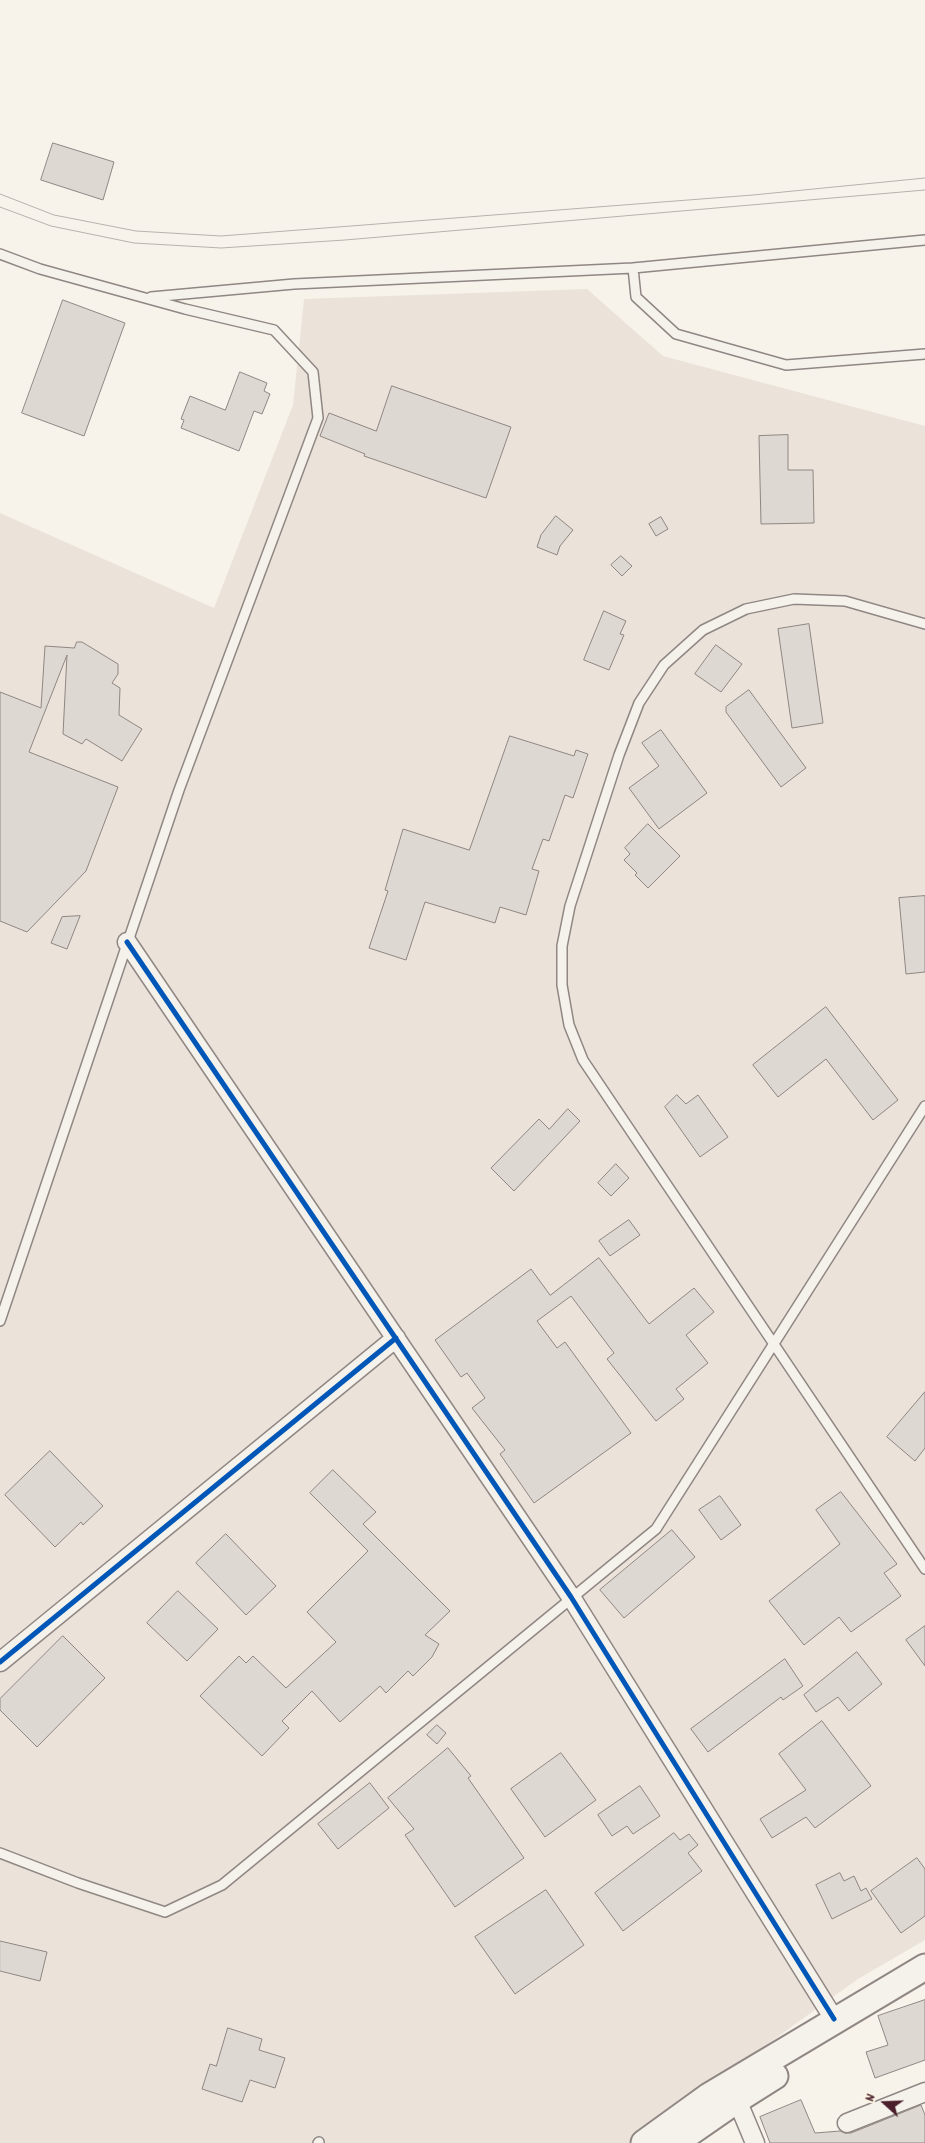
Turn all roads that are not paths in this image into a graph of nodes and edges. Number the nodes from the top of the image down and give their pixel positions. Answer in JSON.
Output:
{"nodes":[{"id":1,"x":925,"y":240,"type":"edge"},
{"id":2,"x":0,"y":254,"type":"edge"},
{"id":3,"x":632,"y":268,"type":"junction"},
{"id":4,"x":144,"y":298,"type":"junction"},
{"id":5,"x":925,"y":354,"type":"edge"},
{"id":6,"x":925,"y":624,"type":"edge"},
{"id":7,"x":127,"y":942,"type":"junction"},
{"id":8,"x":925,"y":1106,"type":"edge"},
{"id":9,"x":0,"y":1322,"type":"edge"},
{"id":10,"x":396,"y":1338,"type":"junction"},
{"id":11,"x":774,"y":1344,"type":"junction"},
{"id":12,"x":925,"y":1569,"type":"edge"},
{"id":13,"x":571,"y":1597,"type":"junction"},
{"id":14,"x":0,"y":1662,"type":"edge"},
{"id":15,"x":0,"y":1853,"type":"edge"},
{"id":16,"x":925,"y":1967,"type":"edge"},
{"id":17,"x":925,"y":1987,"type":"edge"},
{"id":18,"x":834,"y":2020,"type":"junction"},
{"id":19,"x":925,"y":2092,"type":"edge"},
{"id":20,"x":736,"y":2100,"type":"junction"},
{"id":21,"x":847,"y":2123,"type":"dead end"},
{"id":22,"x":644,"y":2143,"type":"edge"},
{"id":23,"x":675,"y":2143,"type":"edge"},
{"id":24,"x":755,"y":2143,"type":"edge"}],
"edges":[{"from":1,"to":3,"type":"lane"},
{"from":2,"to":4,"type":"lane"},
{"from":3,"to":4,"type":"lane"},
{"from":3,"to":5,"type":"lane"},
{"from":4,"to":7,"type":"lane"},
{"from":6,"to":11,"type":"lane"},
{"from":7,"to":9,"type":"lane"},
{"from":7,"to":10,"type":"street"},
{"from":8,"to":11,"type":"lane"},
{"from":10,"to":13,"type":"street"},
{"from":10,"to":14,"type":"street"},
{"from":11,"to":12,"type":"lane"},
{"from":11,"to":13,"type":"lane"},
{"from":13,"to":15,"type":"lane"},
{"from":13,"to":18,"type":"street"},
{"from":16,"to":18,"type":"main road"},
{"from":17,"to":20,"type":"main road"},
{"from":18,"to":22,"type":"main road"},
{"from":19,"to":21,"type":"street"},
{"from":20,"to":23,"type":"main road"},
{"from":20,"to":24,"type":"street"}]}
